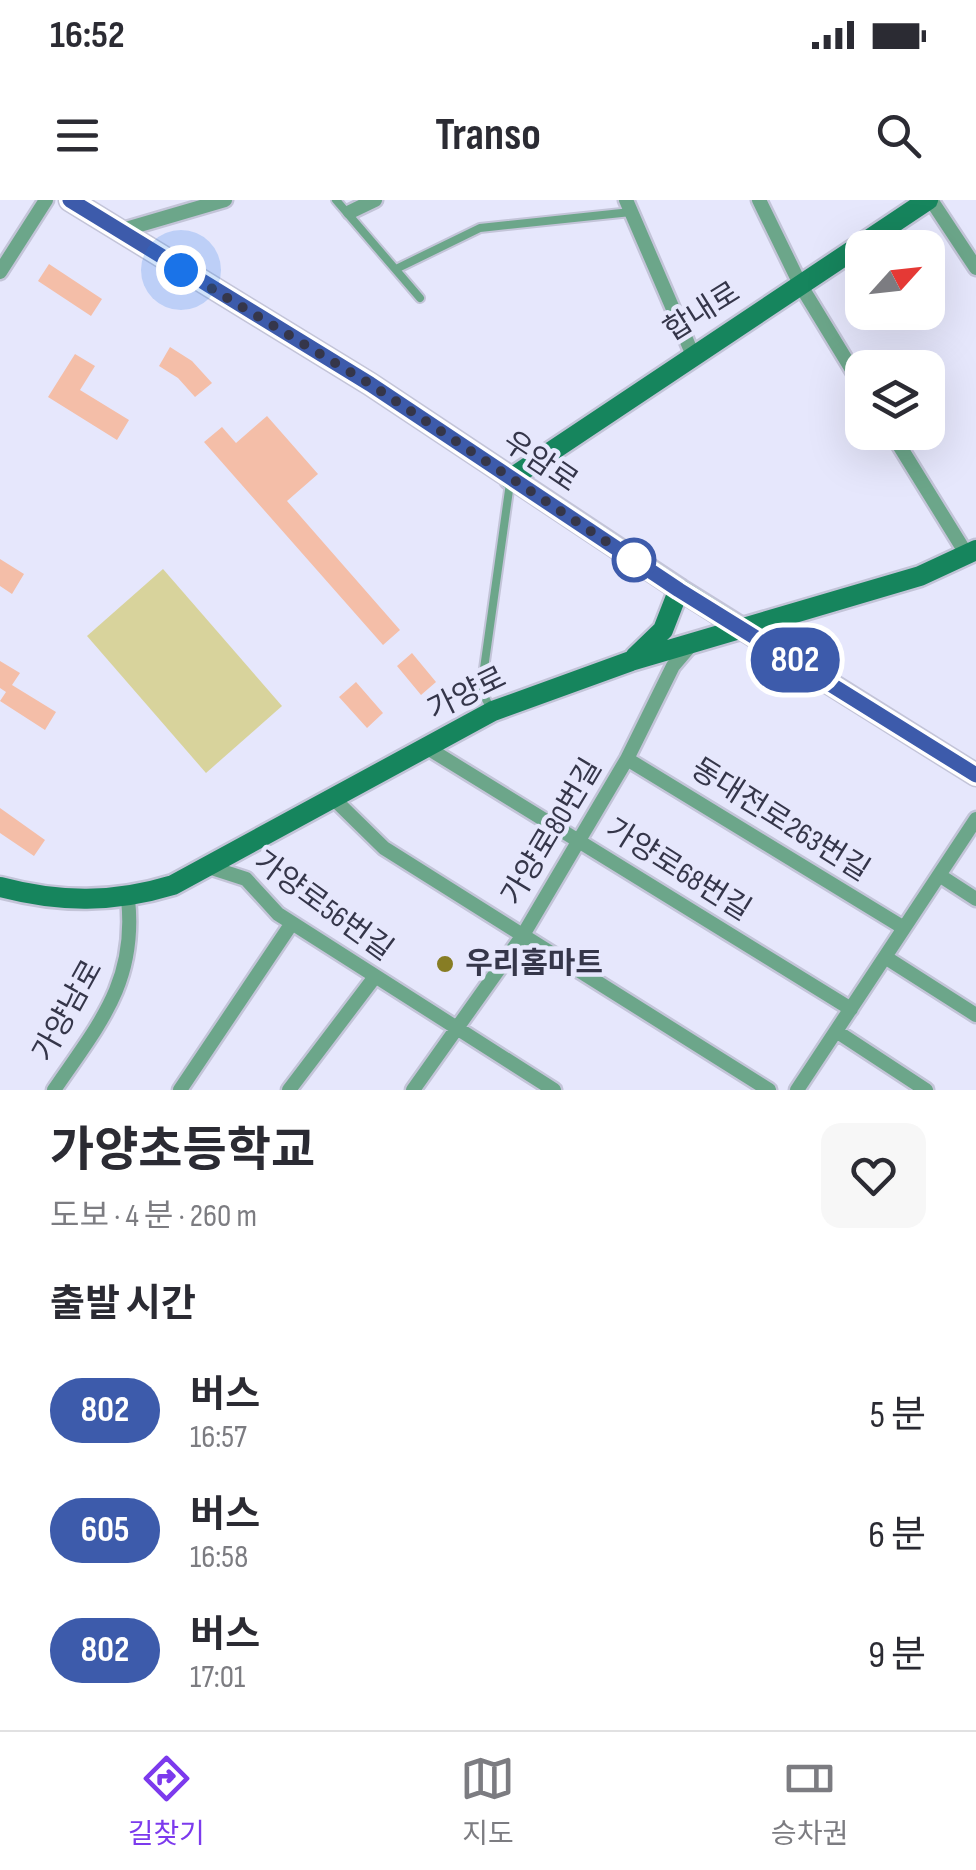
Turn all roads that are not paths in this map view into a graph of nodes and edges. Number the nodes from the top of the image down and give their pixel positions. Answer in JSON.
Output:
{"nodes":[{"id":1,"x":46,"y":200,"type":"edge"},
{"id":2,"x":70,"y":200,"type":"edge"},
{"id":3,"x":224,"y":200,"type":"edge"},
{"id":4,"x":336,"y":200,"type":"edge"},
{"id":5,"x":376,"y":200,"type":"edge"},
{"id":6,"x":760,"y":200,"type":"edge"},
{"id":7,"x":930,"y":200,"type":"edge"},
{"id":8,"x":629,"y":206,"type":"edge"},
{"id":9,"x":350,"y":212,"type":"junction"},
{"id":10,"x":118,"y":231,"type":"junction"},
{"id":11,"x":976,"y":268,"type":"edge"},
{"id":12,"x":396,"y":269,"type":"junction"},
{"id":13,"x":0,"y":272,"type":"edge"},
{"id":14,"x":800,"y":286,"type":"junction"},
{"id":15,"x":420,"y":298,"type":"dead end"},
{"id":16,"x":692,"y":353,"type":"junction"},
{"id":17,"x":845,"y":359,"type":"edge"},
{"id":18,"x":903,"y":450,"type":"edge"},
{"id":19,"x":510,"y":478,"type":"junction"},
{"id":20,"x":971,"y":553,"type":"edge"},
{"id":21,"x":679,"y":590,"type":"junction"},
{"id":22,"x":745,"y":630,"type":"junction"},
{"id":23,"x":692,"y":645,"type":"junction"},
{"id":24,"x":631,"y":661,"type":"junction"},
{"id":25,"x":492,"y":712,"type":"junction"},
{"id":26,"x":426,"y":748,"type":"junction"},
{"id":27,"x":627,"y":759,"type":"junction"},
{"id":28,"x":976,"y":775,"type":"edge"},
{"id":29,"x":335,"y":800,"type":"junction"},
{"id":30,"x":976,"y":819,"type":"edge"},
{"id":31,"x":576,"y":840,"type":"junction"},
{"id":32,"x":209,"y":867,"type":"junction"},
{"id":33,"x":939,"y":875,"type":"junction"},
{"id":34,"x":0,"y":886,"type":"edge"},
{"id":35,"x":976,"y":898,"type":"edge"},
{"id":36,"x":128,"y":899,"type":"junction"},
{"id":37,"x":292,"y":924,"type":"junction"},
{"id":38,"x":904,"y":928,"type":"junction"},
{"id":39,"x":523,"y":934,"type":"junction"},
{"id":40,"x":885,"y":956,"type":"junction"},
{"id":41,"x":374,"y":978,"type":"junction"},
{"id":42,"x":850,"y":1009,"type":"junction"},
{"id":43,"x":976,"y":1015,"type":"edge"},
{"id":44,"x":455,"y":1028,"type":"junction"},
{"id":45,"x":836,"y":1031,"type":"junction"},
{"id":46,"x":54,"y":1090,"type":"edge"},
{"id":47,"x":180,"y":1090,"type":"edge"},
{"id":48,"x":289,"y":1090,"type":"edge"},
{"id":49,"x":412,"y":1090,"type":"edge"},
{"id":50,"x":554,"y":1090,"type":"edge"},
{"id":51,"x":769,"y":1090,"type":"edge"},
{"id":52,"x":797,"y":1090,"type":"edge"},
{"id":53,"x":926,"y":1090,"type":"edge"}],
"edges":[{"from":1,"to":13,"type":"street"},
{"from":2,"to":10,"type":"street","name":"우암로"},
{"from":3,"to":10,"type":"street"},
{"from":4,"to":9,"type":"lane"},
{"from":5,"to":9,"type":"street"},
{"from":6,"to":14,"type":"street"},
{"from":7,"to":11,"type":"street"},
{"from":7,"to":14,"type":"street","name":"합내로"},
{"from":8,"to":12,"type":"lane"},
{"from":8,"to":16,"type":"street"},
{"from":9,"to":12,"type":"lane"},
{"from":10,"to":19,"type":"street","name":"우암로"},
{"from":12,"to":15,"type":"lane"},
{"from":14,"to":16,"type":"street","name":"합내로"},
{"from":14,"to":17,"type":"street"},
{"from":16,"to":19,"type":"street","name":"합내로"},
{"from":18,"to":20,"type":"street"},
{"from":19,"to":21,"type":"street","name":"우암로"},
{"from":19,"to":25,"type":"lane"},
{"from":20,"to":22,"type":"street","name":"가양로"},
{"from":21,"to":22,"type":"street","name":"우암로"},
{"from":21,"to":24,"type":"street"},
{"from":22,"to":23,"type":"street","name":"가양로"},
{"from":22,"to":28,"type":"street","name":"우암로"},
{"from":23,"to":24,"type":"street","name":"가양로"},
{"from":23,"to":27,"type":"street","name":"가양로80번길"},
{"from":24,"to":25,"type":"street","name":"가양로"},
{"from":25,"to":26,"type":"street","name":"가양로"},
{"from":26,"to":29,"type":"street","name":"가양로"},
{"from":26,"to":31,"type":"street","name":"가양로68번길"},
{"from":27,"to":31,"type":"street","name":"가양로80번길"},
{"from":27,"to":38,"type":"street","name":"동대전로263번길"},
{"from":29,"to":32,"type":"street","name":"가양로"},
{"from":29,"to":39,"type":"street"},
{"from":30,"to":33,"type":"street"},
{"from":31,"to":39,"type":"street","name":"가양로80번길"},
{"from":31,"to":42,"type":"street","name":"가양로68번길"},
{"from":32,"to":36,"type":"street","name":"가양로"},
{"from":32,"to":37,"type":"street","name":"가양로56번길"},
{"from":33,"to":35,"type":"street"},
{"from":33,"to":38,"type":"street"},
{"from":34,"to":36,"type":"street","name":"가양로"},
{"from":36,"to":46,"type":"street","name":"가양남로"},
{"from":37,"to":41,"type":"street","name":"가양로56번길"},
{"from":37,"to":47,"type":"street"},
{"from":38,"to":40,"type":"street"},
{"from":39,"to":44,"type":"street","name":"가양로80번길"},
{"from":39,"to":51,"type":"street"},
{"from":40,"to":42,"type":"street"},
{"from":40,"to":43,"type":"street"},
{"from":41,"to":44,"type":"street","name":"가양로56번길"},
{"from":41,"to":48,"type":"street"},
{"from":42,"to":45,"type":"street"},
{"from":44,"to":49,"type":"street","name":"가양로80번길"},
{"from":44,"to":50,"type":"street","name":"가양로56번길"},
{"from":45,"to":52,"type":"street"},
{"from":45,"to":53,"type":"street"}]}
